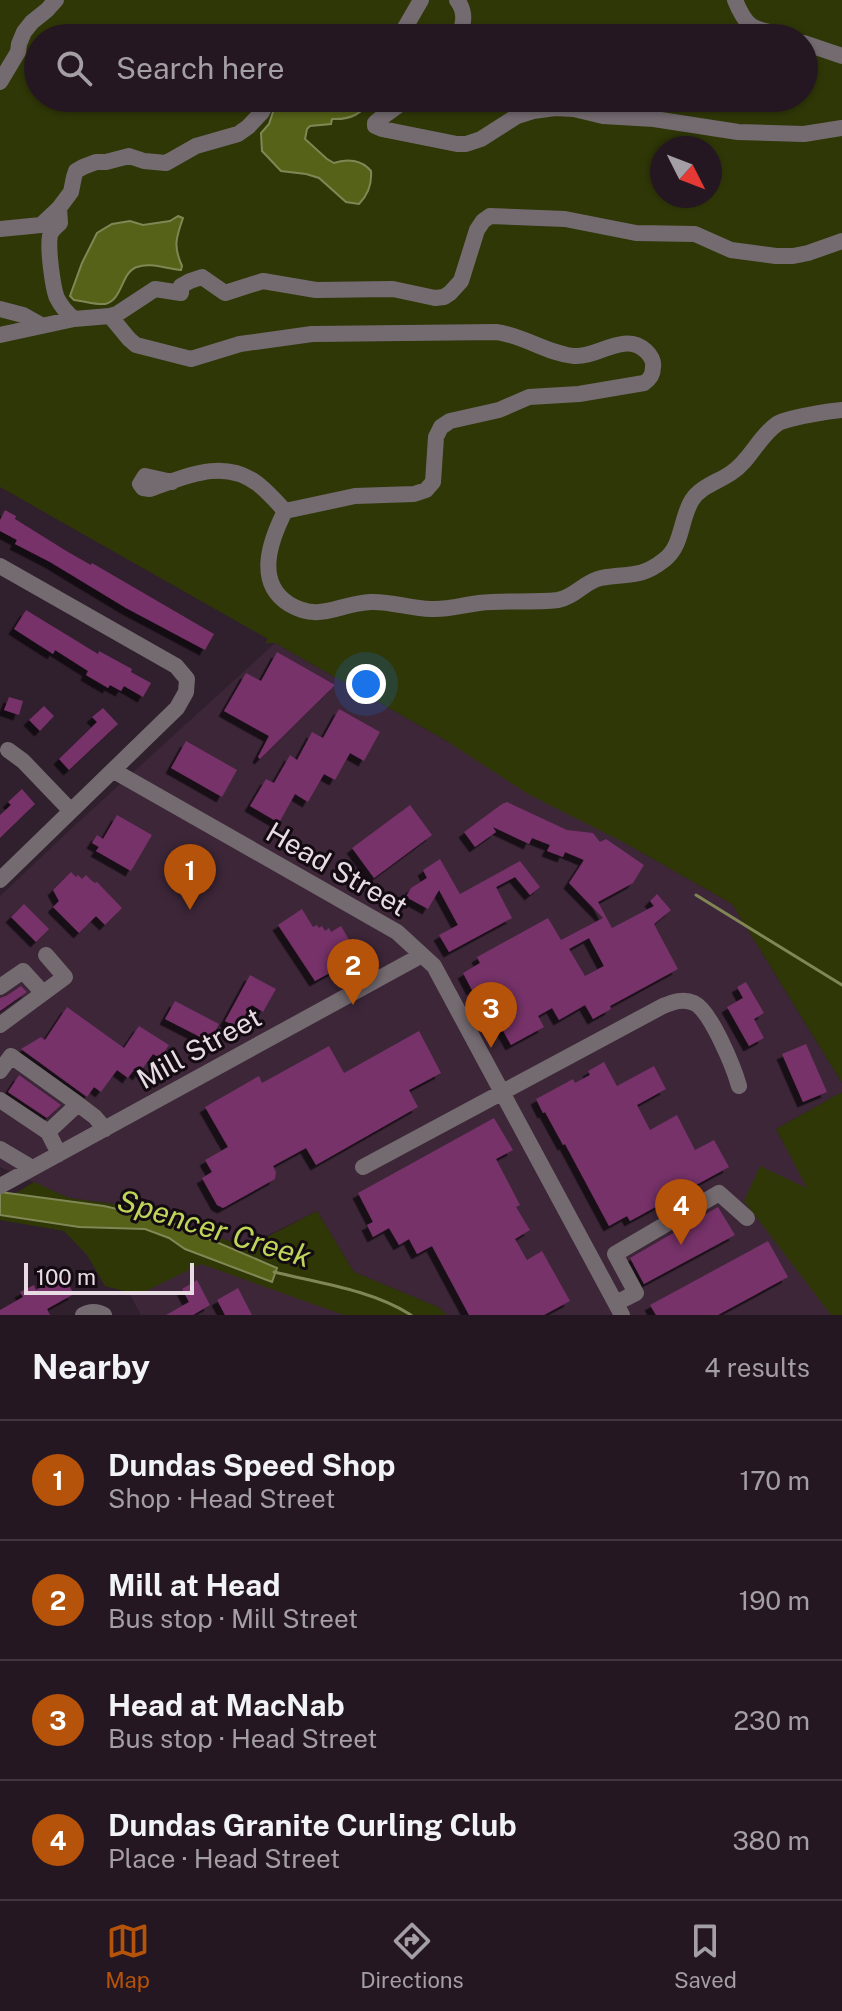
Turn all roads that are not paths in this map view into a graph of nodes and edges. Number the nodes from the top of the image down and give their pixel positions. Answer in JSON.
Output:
{"nodes":[{"id":1,"x":56,"y":0,"type":"edge"},
{"id":2,"x":421,"y":0,"type":"edge"},
{"id":3,"x":457,"y":0,"type":"edge"},
{"id":4,"x":735,"y":0,"type":"edge"},
{"id":5,"x":30,"y":24,"type":"edge"},
{"id":6,"x":407,"y":24,"type":"edge"},
{"id":7,"x":462,"y":24,"type":"edge"},
{"id":8,"x":749,"y":24,"type":"edge"},
{"id":9,"x":24,"y":32,"type":"edge"},
{"id":10,"x":818,"y":48,"type":"edge"},
{"id":11,"x":842,"y":56,"type":"edge"},
{"id":12,"x":0,"y":82,"type":"edge"},
{"id":13,"x":262,"y":112,"type":"edge"},
{"id":14,"x":392,"y":112,"type":"edge"},
{"id":15,"x":530,"y":112,"type":"edge"},
{"id":16,"x":586,"y":112,"type":"edge"},
{"id":17,"x":842,"y":128,"type":"edge"},
{"id":18,"x":59,"y":208,"type":"junction"},
{"id":19,"x":0,"y":229,"type":"edge"},
{"id":20,"x":842,"y":241,"type":"edge"},
{"id":21,"x":0,"y":309,"type":"edge"},
{"id":22,"x":110,"y":316,"type":"junction"},
{"id":23,"x":74,"y":319,"type":"junction"},
{"id":24,"x":41,"y":325,"type":"junction"},
{"id":25,"x":0,"y":335,"type":"edge"},
{"id":26,"x":842,"y":410,"type":"edge"},
{"id":27,"x":172,"y":482,"type":"dead end"},
{"id":28,"x":280,"y":510,"type":"junction"},
{"id":29,"x":0,"y":566,"type":"edge"},
{"id":30,"x":8,"y":750,"type":"dead end"},
{"id":31,"x":114,"y":771,"type":"junction"},
{"id":32,"x":71,"y":811,"type":"junction"},
{"id":33,"x":0,"y":880,"type":"edge"},
{"id":34,"x":46,"y":955,"type":"dead end"},
{"id":35,"x":422,"y":955,"type":"junction"},
{"id":36,"x":0,"y":987,"type":"edge"},
{"id":37,"x":43,"y":993,"type":"junction"},
{"id":38,"x":0,"y":1025,"type":"edge"},
{"id":39,"x":0,"y":1071,"type":"edge"},
{"id":40,"x":739,"y":1086,"type":"dead end"},
{"id":41,"x":503,"y":1093,"type":"junction"},
{"id":42,"x":78,"y":1104,"type":"junction"},
{"id":43,"x":2,"y":1107,"type":"edge"},
{"id":44,"x":105,"y":1129,"type":"junction"},
{"id":45,"x":48,"y":1132,"type":"junction"},
{"id":46,"x":0,"y":1149,"type":"edge"},
{"id":47,"x":59,"y":1154,"type":"junction"},
{"id":48,"x":363,"y":1167,"type":"dead end"},
{"id":49,"x":32,"y":1168,"type":"junction"},
{"id":50,"x":0,"y":1186,"type":"edge"},
{"id":51,"x":747,"y":1218,"type":"dead end"},
{"id":52,"x":615,"y":1254,"type":"junction"},
{"id":53,"x":595,"y":1265,"type":"junction"},
{"id":54,"x":619,"y":1309,"type":"edge"}],
"edges":[{"from":1,"to":5,"type":"street"},
{"from":2,"to":6,"type":"street"},
{"from":3,"to":7,"type":"street"},
{"from":4,"to":8,"type":"street"},
{"from":9,"to":12,"type":"street"},
{"from":10,"to":11,"type":"street"},
{"from":13,"to":18,"type":"street"},
{"from":14,"to":15,"type":"street"},
{"from":16,"to":17,"type":"street"},
{"from":18,"to":19,"type":"street"},
{"from":18,"to":23,"type":"street"},
{"from":20,"to":22,"type":"street"},
{"from":21,"to":24,"type":"street"},
{"from":22,"to":23,"type":"street"},
{"from":22,"to":28,"type":"street"},
{"from":23,"to":24,"type":"street"},
{"from":24,"to":25,"type":"street"},
{"from":26,"to":28,"type":"street"},
{"from":27,"to":28,"type":"street"},
{"from":29,"to":31,"type":"street"},
{"from":30,"to":32,"type":"street"},
{"from":31,"to":32,"type":"street"},
{"from":31,"to":35,"type":"street","name":"Head Street"},
{"from":32,"to":33,"type":"street"},
{"from":34,"to":37,"type":"street"},
{"from":35,"to":41,"type":"street","name":"Head Street"},
{"from":35,"to":44,"type":"street","name":"Mill Street"},
{"from":36,"to":37,"type":"street"},
{"from":37,"to":38,"type":"street"},
{"from":39,"to":42,"type":"street"},
{"from":40,"to":41,"type":"street"},
{"from":41,"to":48,"type":"street"},
{"from":41,"to":53,"type":"street","name":"Head Street"},
{"from":42,"to":44,"type":"street"},
{"from":42,"to":45,"type":"street"},
{"from":43,"to":45,"type":"street"},
{"from":44,"to":47,"type":"street","name":"Mill Street"},
{"from":45,"to":47,"type":"street"},
{"from":46,"to":49,"type":"street"},
{"from":47,"to":49,"type":"street","name":"Mill Street"},
{"from":49,"to":50,"type":"street","name":"Mill Street"},
{"from":51,"to":52,"type":"street"},
{"from":52,"to":53,"type":"street"},
{"from":52,"to":54,"type":"street"},
{"from":53,"to":54,"type":"street","name":"Head Street"}]}
